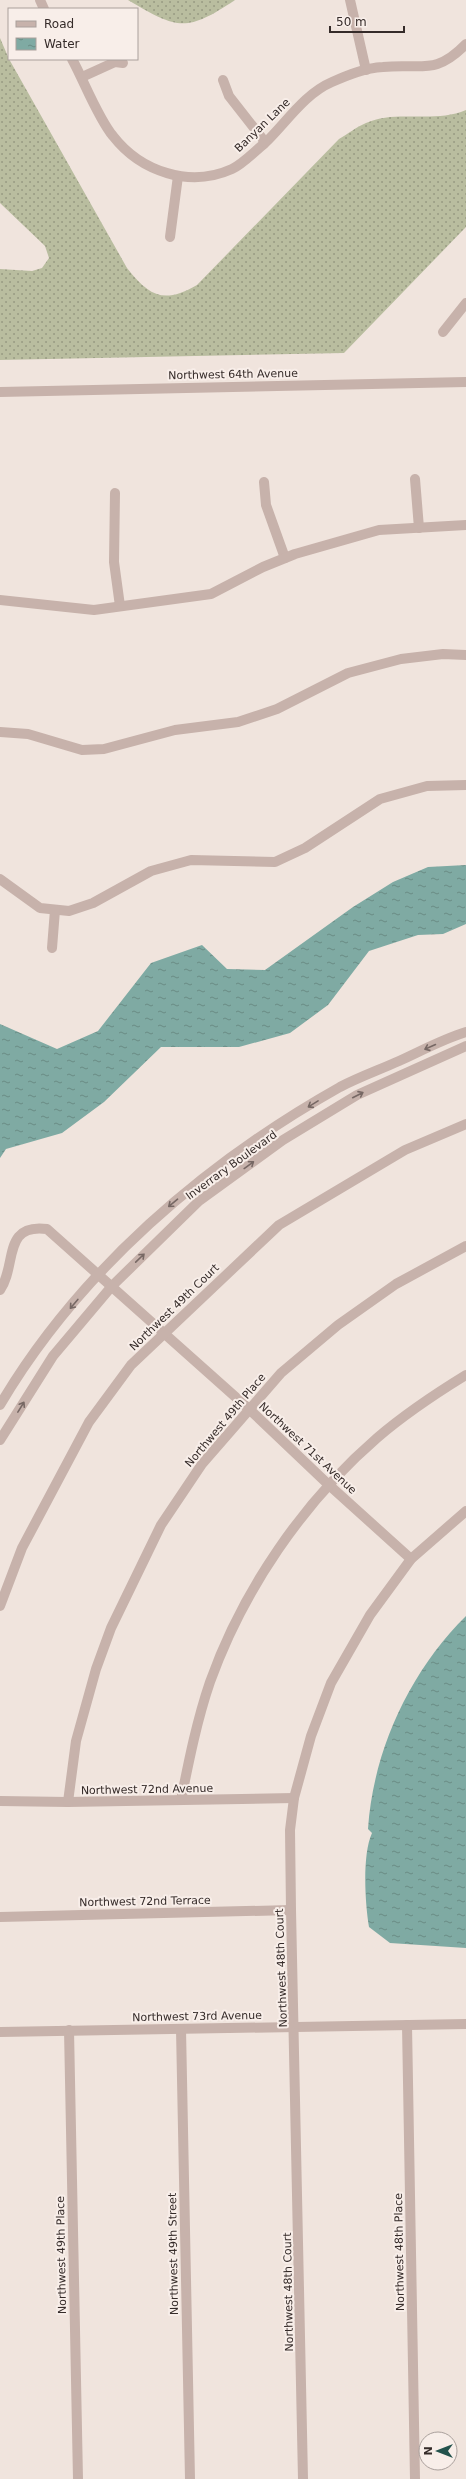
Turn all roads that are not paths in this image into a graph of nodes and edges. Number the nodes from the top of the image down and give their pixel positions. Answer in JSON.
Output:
{"nodes":[{"id":1,"x":350,"y":0,"type":"edge"},
{"id":2,"x":466,"y":44,"type":"edge"},
{"id":3,"x":73,"y":60,"type":"edge"},
{"id":4,"x":123,"y":63,"type":"dead end"},
{"id":5,"x":366,"y":70,"type":"junction"},
{"id":6,"x":82,"y":77,"type":"junction"},
{"id":7,"x":223,"y":80,"type":"dead end"},
{"id":8,"x":265,"y":142,"type":"junction"},
{"id":9,"x":178,"y":176,"type":"junction"},
{"id":10,"x":170,"y":237,"type":"dead end"},
{"id":11,"x":466,"y":303,"type":"edge"},
{"id":12,"x":443,"y":332,"type":"dead end"},
{"id":13,"x":466,"y":382,"type":"edge"},
{"id":14,"x":0,"y":392,"type":"edge"},
{"id":15,"x":415,"y":479,"type":"dead end"},
{"id":16,"x":264,"y":482,"type":"dead end"},
{"id":17,"x":115,"y":493,"type":"dead end"},
{"id":18,"x":466,"y":525,"type":"edge"},
{"id":19,"x":419,"y":528,"type":"junction"},
{"id":20,"x":285,"y":558,"type":"junction"},
{"id":21,"x":0,"y":600,"type":"edge"},
{"id":22,"x":120,"y":606,"type":"junction"},
{"id":23,"x":466,"y":655,"type":"edge"},
{"id":24,"x":0,"y":732,"type":"edge"},
{"id":25,"x":466,"y":785,"type":"edge"},
{"id":26,"x":0,"y":879,"type":"edge"},
{"id":27,"x":55,"y":910,"type":"junction"},
{"id":28,"x":52,"y":948,"type":"dead end"},
{"id":29,"x":466,"y":1032,"type":"edge"},
{"id":30,"x":466,"y":1046,"type":"edge"},
{"id":31,"x":466,"y":1124,"type":"edge"},
{"id":32,"x":466,"y":1246,"type":"edge"},
{"id":33,"x":99,"y":1274,"type":"junction"},
{"id":34,"x":112,"y":1286,"type":"junction"},
{"id":35,"x":0,"y":1290,"type":"edge"},
{"id":36,"x":164,"y":1333,"type":"junction"},
{"id":37,"x":466,"y":1375,"type":"edge"},
{"id":38,"x":0,"y":1405,"type":"edge"},
{"id":39,"x":249,"y":1409,"type":"junction"},
{"id":40,"x":0,"y":1440,"type":"edge"},
{"id":41,"x":329,"y":1485,"type":"junction"},
{"id":42,"x":466,"y":1511,"type":"edge"},
{"id":43,"x":411,"y":1558,"type":"junction"},
{"id":44,"x":0,"y":1606,"type":"edge"},
{"id":45,"x":294,"y":1798,"type":"junction"},
{"id":46,"x":0,"y":1800,"type":"edge"},
{"id":47,"x":181,"y":1800,"type":"junction"},
{"id":48,"x":68,"y":1802,"type":"junction"},
{"id":49,"x":291,"y":1910,"type":"junction"},
{"id":50,"x":0,"y":1917,"type":"edge"},
{"id":51,"x":466,"y":2024,"type":"edge"},
{"id":52,"x":406,"y":2025,"type":"junction"},
{"id":53,"x":295,"y":2027,"type":"junction"},
{"id":54,"x":181,"y":2029,"type":"junction"},
{"id":55,"x":69,"y":2030,"type":"junction"},
{"id":56,"x":0,"y":2032,"type":"edge"},
{"id":57,"x":78,"y":2479,"type":"edge"},
{"id":58,"x":190,"y":2479,"type":"edge"},
{"id":59,"x":303,"y":2479,"type":"edge"},
{"id":60,"x":415,"y":2479,"type":"edge"}],
"edges":[{"from":1,"to":5,"type":"street"},
{"from":2,"to":5,"type":"street","name":"Banyan Lane"},
{"from":3,"to":6,"type":"street","name":"Banyan Lane"},
{"from":4,"to":6,"type":"street"},
{"from":5,"to":8,"type":"street","name":"Banyan Lane"},
{"from":6,"to":9,"type":"street","name":"Banyan Lane"},
{"from":7,"to":8,"type":"street"},
{"from":8,"to":9,"type":"street","name":"Banyan Lane"},
{"from":9,"to":10,"type":"street"},
{"from":11,"to":12,"type":"street"},
{"from":13,"to":14,"type":"street","name":"Northwest 64th Avenue"},
{"from":15,"to":19,"type":"street"},
{"from":16,"to":20,"type":"street"},
{"from":17,"to":22,"type":"street"},
{"from":18,"to":19,"type":"street"},
{"from":19,"to":20,"type":"street"},
{"from":20,"to":22,"type":"street"},
{"from":21,"to":22,"type":"street"},
{"from":23,"to":24,"type":"street"},
{"from":25,"to":27,"type":"street"},
{"from":26,"to":27,"type":"street"},
{"from":27,"to":28,"type":"street"},
{"from":29,"to":33,"type":"street","name":"Inverrary Boulevard","one_way":true},
{"from":34,"to":30,"type":"street","name":"Inverrary Boulevard","one_way":true},
{"from":31,"to":36,"type":"street","name":"Northwest 49th Court"},
{"from":32,"to":39,"type":"street","name":"Northwest 49th Place"},
{"from":33,"to":34,"type":"street","name":"Northwest 71st Avenue"},
{"from":33,"to":35,"type":"street","name":"Northwest 71st Avenue"},
{"from":33,"to":38,"type":"street","name":"Inverrary Boulevard","one_way":true},
{"from":34,"to":36,"type":"street","name":"Northwest 71st Avenue"},
{"from":40,"to":34,"type":"street","name":"Inverrary Boulevard","one_way":true},
{"from":36,"to":39,"type":"street","name":"Northwest 71st Avenue"},
{"from":36,"to":44,"type":"street","name":"Northwest 49th Court"},
{"from":37,"to":41,"type":"street"},
{"from":39,"to":41,"type":"street","name":"Northwest 71st Avenue"},
{"from":39,"to":48,"type":"street","name":"Northwest 49th Place"},
{"from":41,"to":43,"type":"street","name":"Northwest 71st Avenue"},
{"from":41,"to":47,"type":"street"},
{"from":42,"to":43,"type":"street","name":"Northwest 48th Court"},
{"from":43,"to":45,"type":"street","name":"Northwest 48th Court"},
{"from":45,"to":47,"type":"street","name":"Northwest 72nd Avenue"},
{"from":45,"to":49,"type":"street","name":"Northwest 48th Court"},
{"from":46,"to":48,"type":"street","name":"Northwest 72nd Avenue"},
{"from":47,"to":48,"type":"street","name":"Northwest 72nd Avenue"},
{"from":49,"to":50,"type":"street","name":"Northwest 72nd Terrace"},
{"from":49,"to":53,"type":"street","name":"Northwest 48th Court"},
{"from":51,"to":52,"type":"street","name":"Northwest 73rd Avenue"},
{"from":52,"to":53,"type":"street","name":"Northwest 73rd Avenue"},
{"from":52,"to":60,"type":"street","name":"Northwest 48th Place"},
{"from":53,"to":54,"type":"street","name":"Northwest 73rd Avenue"},
{"from":53,"to":59,"type":"street","name":"Northwest 48th Court"},
{"from":54,"to":55,"type":"street","name":"Northwest 73rd Avenue"},
{"from":54,"to":58,"type":"street","name":"Northwest 49th Street"},
{"from":55,"to":56,"type":"street","name":"Northwest 73rd Avenue"},
{"from":55,"to":57,"type":"street","name":"Northwest 49th Place"}]}
